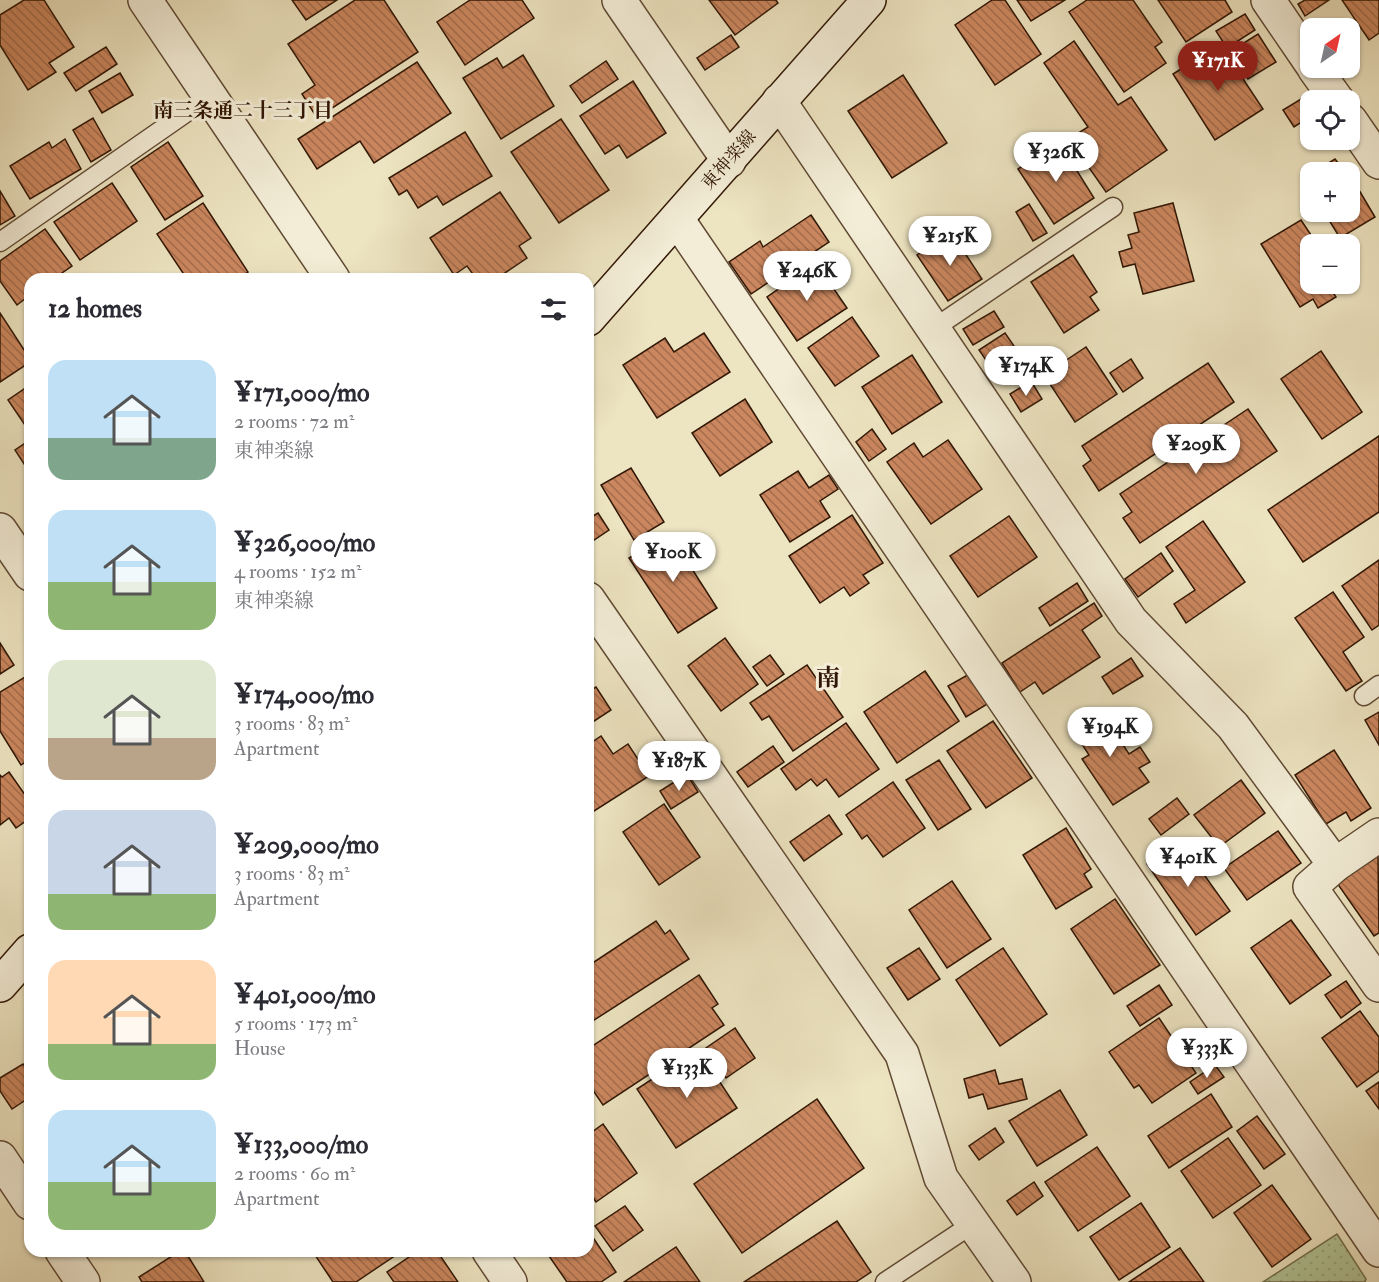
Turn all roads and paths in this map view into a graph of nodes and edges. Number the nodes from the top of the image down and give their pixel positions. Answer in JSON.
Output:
{"nodes":[{"id":1,"x":144,"y":0,"type":"edge"},
{"id":2,"x":619,"y":0,"type":"edge"},
{"id":3,"x":869,"y":0,"type":"edge"},
{"id":4,"x":1268,"y":0,"type":"edge"},
{"id":5,"x":1300,"y":47,"type":"edge"},
{"id":6,"x":210,"y":96,"type":"junction"},
{"id":7,"x":779,"y":101,"type":"junction"},
{"id":8,"x":1360,"y":134,"type":"edge"},
{"id":9,"x":729,"y":161,"type":"junction"},
{"id":10,"x":1379,"y":162,"type":"edge"},
{"id":11,"x":1113,"y":207,"type":"dead end"},
{"id":12,"x":676,"y":219,"type":"junction"},
{"id":13,"x":0,"y":242,"type":"edge"},
{"id":14,"x":329,"y":273,"type":"edge"},
{"id":15,"x":594,"y":312,"type":"edge"},
{"id":16,"x":933,"y":329,"type":"junction"},
{"id":17,"x":0,"y":530,"type":"edge"},
{"id":18,"x":24,"y":565,"type":"edge"},
{"id":19,"x":594,"y":608,"type":"edge"},
{"id":20,"x":1379,"y":685,"type":"edge"},
{"id":21,"x":1364,"y":696,"type":"dead end"},
{"id":22,"x":1379,"y":835,"type":"edge"},
{"id":23,"x":1335,"y":865,"type":"junction"},
{"id":24,"x":24,"y":958,"type":"edge"},
{"id":25,"x":0,"y":985,"type":"edge"},
{"id":26,"x":1379,"y":985,"type":"edge"},
{"id":27,"x":0,"y":1158,"type":"edge"},
{"id":28,"x":24,"y":1194,"type":"edge"},
{"id":29,"x":974,"y":1223,"type":"junction"},
{"id":30,"x":1379,"y":1250,"type":"edge"},
{"id":31,"x":66,"y":1257,"type":"edge"},
{"id":32,"x":493,"y":1257,"type":"edge"},
{"id":33,"x":82,"y":1282,"type":"edge"},
{"id":34,"x":510,"y":1282,"type":"edge"},
{"id":35,"x":885,"y":1282,"type":"edge"},
{"id":36,"x":1014,"y":1282,"type":"edge"}],
"edges":[{"from":1,"to":6,"type":"street"},
{"from":2,"to":9,"type":"street"},
{"from":3,"to":7,"type":"street","name":"東神楽線"},
{"from":4,"to":5,"type":"street"},
{"from":6,"to":13,"type":"lane"},
{"from":6,"to":14,"type":"street"},
{"from":7,"to":9,"type":"street","name":"東神楽線"},
{"from":7,"to":16,"type":"street"},
{"from":8,"to":10,"type":"street"},
{"from":9,"to":12,"type":"street","name":"東神楽線"},
{"from":11,"to":16,"type":"lane"},
{"from":12,"to":15,"type":"street","name":"東神楽線"},
{"from":12,"to":30,"type":"street"},
{"from":16,"to":23,"type":"street"},
{"from":17,"to":18,"type":"street"},
{"from":19,"to":29,"type":"street"},
{"from":20,"to":21,"type":"lane"},
{"from":22,"to":23,"type":"street"},
{"from":23,"to":26,"type":"street"},
{"from":24,"to":25,"type":"street"},
{"from":27,"to":28,"type":"street"},
{"from":29,"to":35,"type":"lane"},
{"from":29,"to":36,"type":"street"},
{"from":31,"to":33,"type":"street"},
{"from":32,"to":34,"type":"street"}]}
